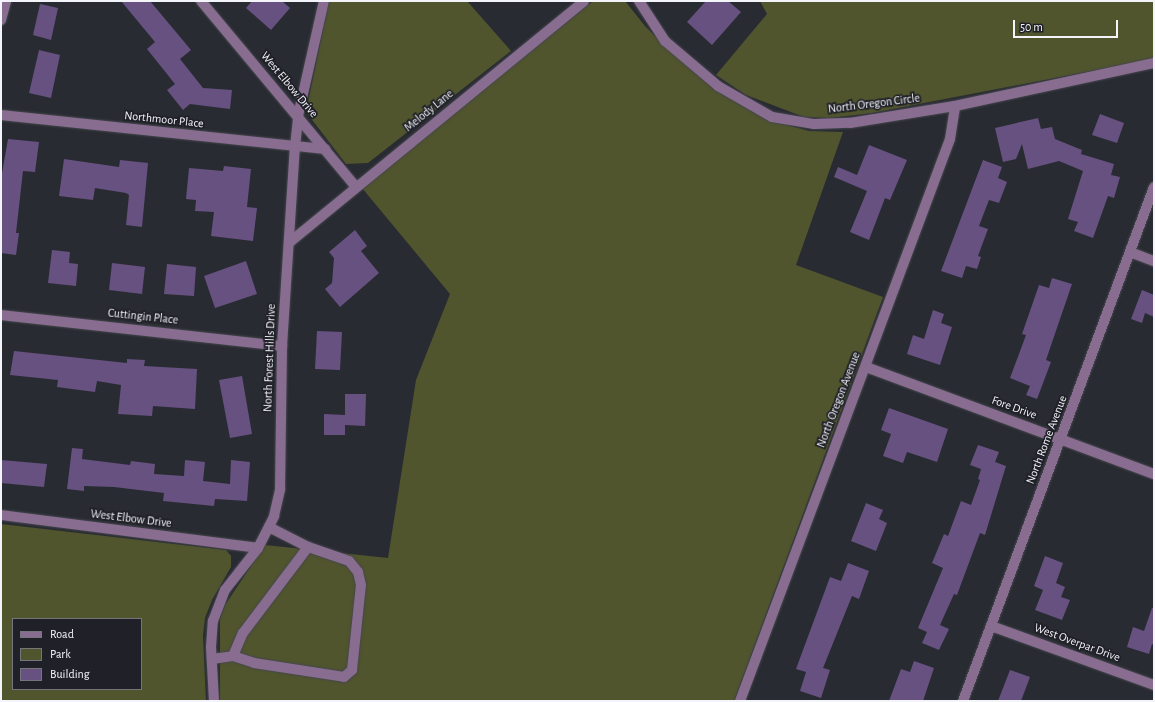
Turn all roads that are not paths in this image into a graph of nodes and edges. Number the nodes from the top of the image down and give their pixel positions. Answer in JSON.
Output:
{"nodes":[{"id":1,"x":6,"y":1,"type":"edge"},
{"id":2,"x":201,"y":1,"type":"edge"},
{"id":3,"x":324,"y":1,"type":"edge"},
{"id":4,"x":584,"y":1,"type":"edge"},
{"id":5,"x":639,"y":1,"type":"edge"},
{"id":6,"x":1,"y":20,"type":"edge"},
{"id":7,"x":1154,"y":63,"type":"edge"},
{"id":8,"x":956,"y":106,"type":"junction"},
{"id":9,"x":1,"y":115,"type":"edge"},
{"id":10,"x":298,"y":116,"type":"junction"},
{"id":11,"x":295,"y":147,"type":"junction"},
{"id":12,"x":325,"y":149,"type":"junction"},
{"id":13,"x":356,"y":187,"type":"junction"},
{"id":14,"x":1154,"y":187,"type":"edge"},
{"id":15,"x":290,"y":242,"type":"junction"},
{"id":16,"x":1130,"y":252,"type":"junction"},
{"id":17,"x":1154,"y":261,"type":"edge"},
{"id":18,"x":1,"y":315,"type":"edge"},
{"id":19,"x":282,"y":346,"type":"junction"},
{"id":20,"x":866,"y":367,"type":"junction"},
{"id":21,"x":1061,"y":440,"type":"junction"},
{"id":22,"x":1154,"y":474,"type":"edge"},
{"id":23,"x":1,"y":515,"type":"edge"},
{"id":24,"x":269,"y":527,"type":"junction"},
{"id":25,"x":308,"y":547,"type":"junction"},
{"id":26,"x":258,"y":548,"type":"junction"},
{"id":27,"x":991,"y":626,"type":"junction"},
{"id":28,"x":233,"y":656,"type":"junction"},
{"id":29,"x":212,"y":659,"type":"junction"},
{"id":30,"x":1154,"y":685,"type":"edge"},
{"id":31,"x":214,"y":701,"type":"edge"},
{"id":32,"x":740,"y":701,"type":"edge"},
{"id":33,"x":963,"y":701,"type":"edge"}],
"edges":[{"from":1,"to":6,"type":"street"},
{"from":2,"to":10,"type":"street","name":"West Elbow Drive"},
{"from":3,"to":10,"type":"street","name":"North Forest Hills Drive"},
{"from":4,"to":13,"type":"street","name":"Melody Lane"},
{"from":5,"to":8,"type":"street","name":"North Oregon Circle"},
{"from":7,"to":8,"type":"street","name":"North Oregon Circle"},
{"from":8,"to":20,"type":"street","name":"North Oregon Avenue"},
{"from":9,"to":11,"type":"street","name":"Northmoor Place"},
{"from":10,"to":11,"type":"street","name":"North Forest Hills Drive"},
{"from":10,"to":12,"type":"street","name":"West Elbow Drive"},
{"from":11,"to":12,"type":"street","name":"Northmoor Place"},
{"from":11,"to":15,"type":"street","name":"North Forest Hills Drive"},
{"from":12,"to":13,"type":"street","name":"West Elbow Drive"},
{"from":13,"to":15,"type":"street","name":"Melody Lane"},
{"from":14,"to":16,"type":"street","name":"North Rome Avenue"},
{"from":15,"to":19,"type":"street","name":"North Forest Hills Drive"},
{"from":16,"to":17,"type":"street"},
{"from":16,"to":21,"type":"street","name":"North Rome Avenue"},
{"from":18,"to":19,"type":"street","name":"Cuttingin Place"},
{"from":19,"to":24,"type":"street","name":"North Forest Hills Drive"},
{"from":20,"to":21,"type":"street","name":"Fore Drive"},
{"from":20,"to":32,"type":"street","name":"North Oregon Avenue"},
{"from":21,"to":22,"type":"street","name":"Fore Drive"},
{"from":21,"to":27,"type":"street","name":"North Rome Avenue"},
{"from":23,"to":26,"type":"street","name":"West Elbow Drive"},
{"from":24,"to":25,"type":"street"},
{"from":24,"to":26,"type":"street","name":"North Forest Hills Drive"},
{"from":25,"to":28,"type":"street"},
{"from":25,"to":28,"type":"street"},
{"from":26,"to":29,"type":"street","name":"North Forest Hills Drive"},
{"from":27,"to":30,"type":"street","name":"West Overpar Drive"},
{"from":27,"to":33,"type":"street","name":"North Rome Avenue"},
{"from":28,"to":29,"type":"street"},
{"from":29,"to":31,"type":"street","name":"North Forest Hills Drive"}]}
